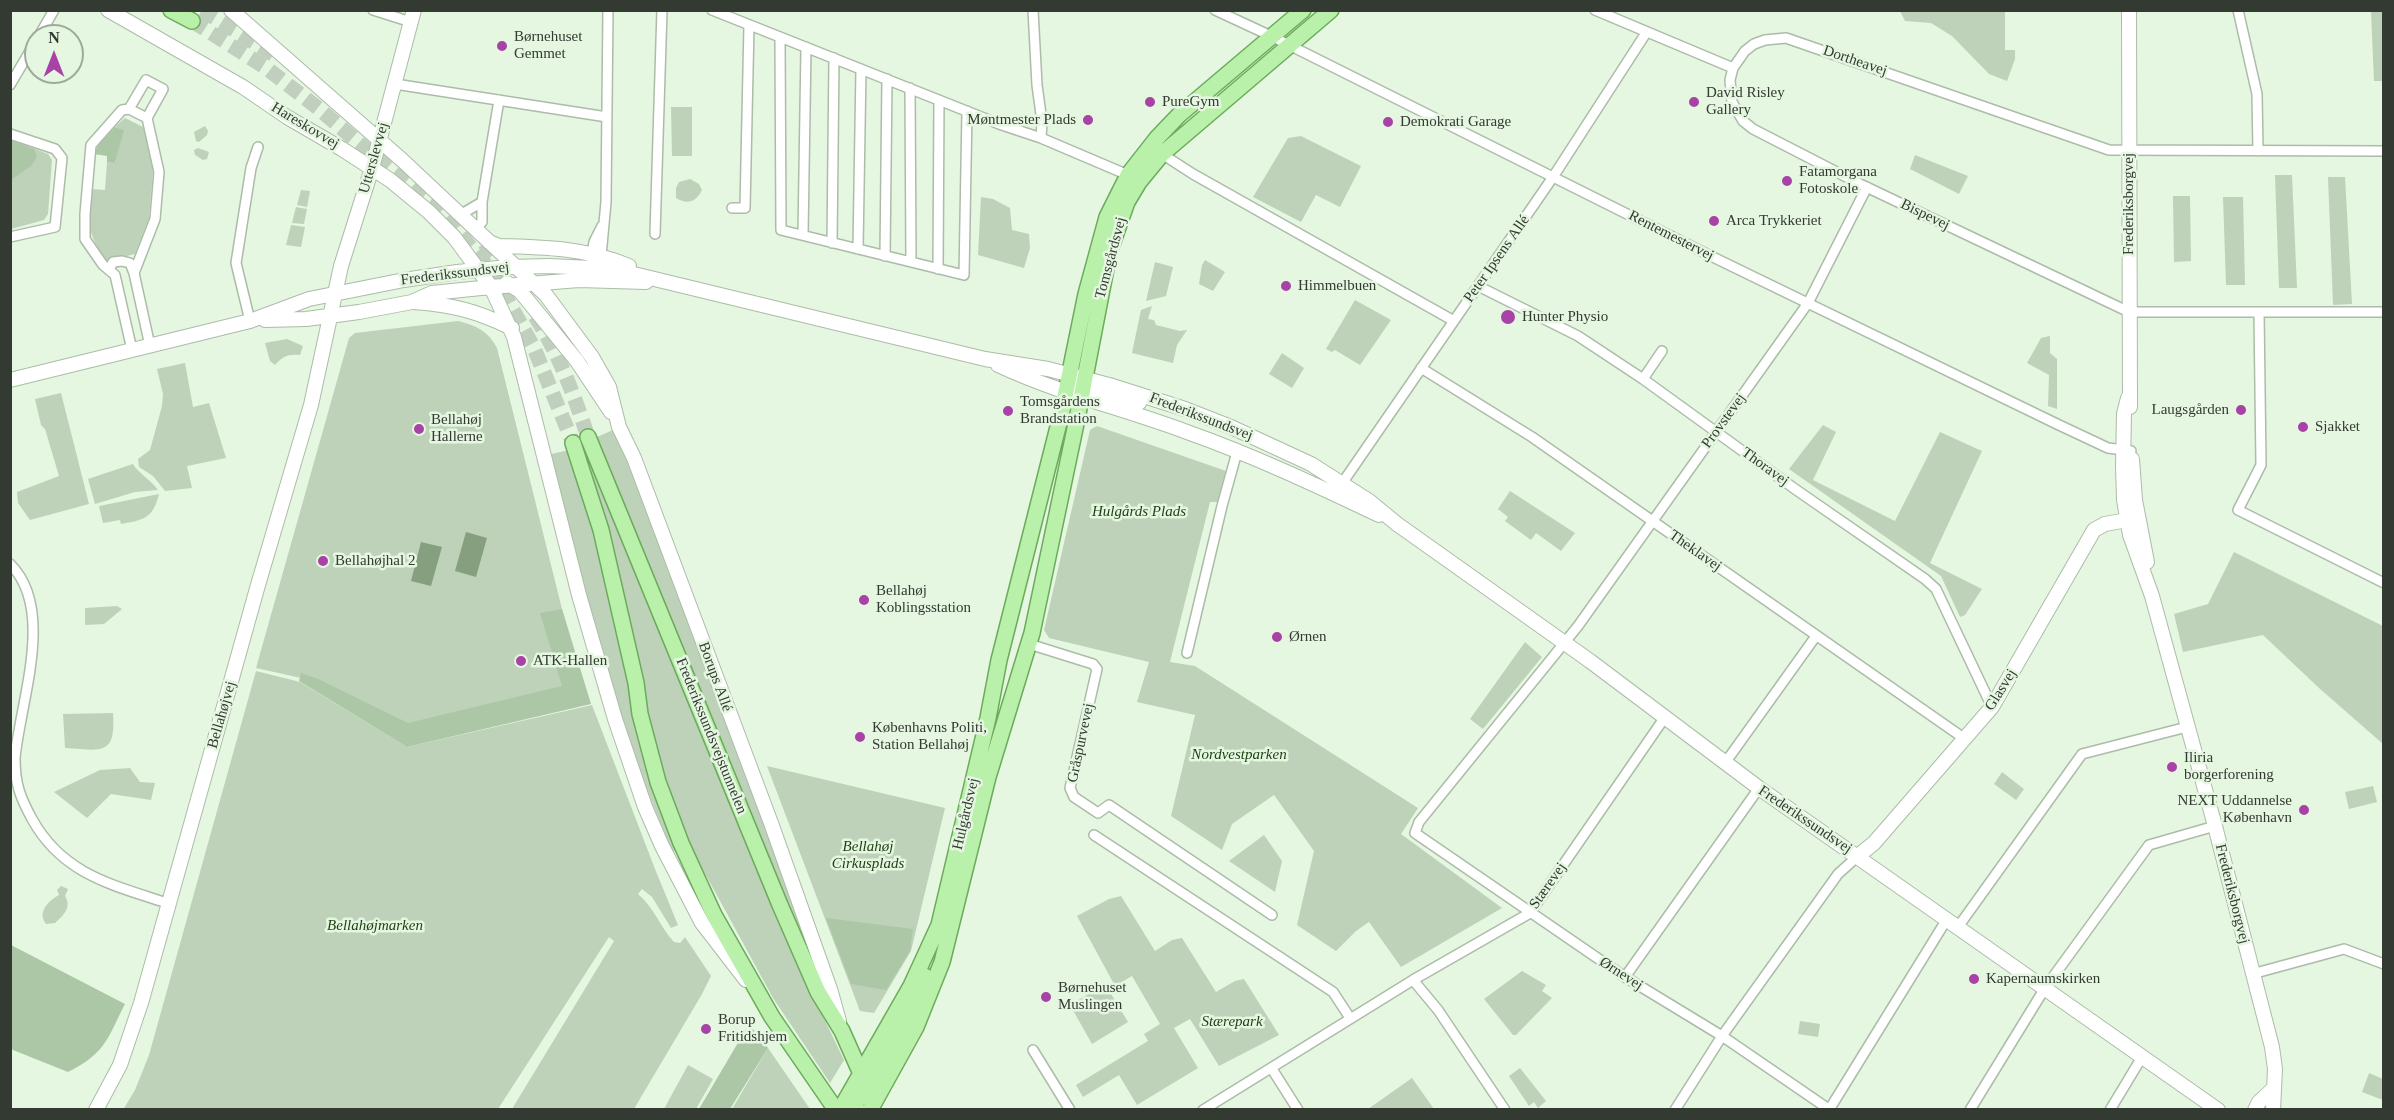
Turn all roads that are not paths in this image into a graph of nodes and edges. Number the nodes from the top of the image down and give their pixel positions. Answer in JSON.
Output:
{"nodes":[{"id":1,"x":54,"y":10,"type":"edge"},
{"id":2,"x":108,"y":10,"type":"edge"},
{"id":3,"x":171,"y":10,"type":"edge"},
{"id":4,"x":231,"y":10,"type":"edge"},
{"id":5,"x":373,"y":10,"type":"edge"},
{"id":6,"x":608,"y":10,"type":"edge"},
{"id":7,"x":662,"y":10,"type":"edge"},
{"id":8,"x":712,"y":10,"type":"edge"},
{"id":9,"x":1033,"y":10,"type":"edge"},
{"id":10,"x":1215,"y":10,"type":"edge"},
{"id":11,"x":1303,"y":10,"type":"edge"},
{"id":12,"x":1331,"y":10,"type":"edge"},
{"id":13,"x":1595,"y":10,"type":"edge"},
{"id":14,"x":2129,"y":10,"type":"edge"},
{"id":15,"x":2238,"y":10,"type":"edge"},
{"id":16,"x":413,"y":16,"type":"edge"},
{"id":17,"x":192,"y":21,"type":"tunnel mouth"},
{"id":18,"x":46,"y":24,"type":"edge"},
{"id":19,"x":749,"y":25,"type":"junction"},
{"id":20,"x":1646,"y":33,"type":"junction"},
{"id":21,"x":1271,"y":36,"type":"junction"},
{"id":22,"x":780,"y":37,"type":"junction"},
{"id":23,"x":1289,"y":46,"type":"junction"},
{"id":24,"x":806,"y":47,"type":"junction"},
{"id":25,"x":834,"y":58,"type":"junction"},
{"id":26,"x":24,"y":61,"type":"edge"},
{"id":27,"x":1733,"y":68,"type":"junction"},
{"id":28,"x":861,"y":69,"type":"junction"},
{"id":29,"x":887,"y":79,"type":"junction"},
{"id":30,"x":10,"y":84,"type":"edge"},
{"id":31,"x":395,"y":84,"type":"junction"},
{"id":32,"x":910,"y":88,"type":"junction"},
{"id":33,"x":499,"y":100,"type":"junction"},
{"id":34,"x":939,"y":100,"type":"junction"},
{"id":35,"x":129,"y":109,"type":"junction"},
{"id":36,"x":967,"y":111,"type":"junction"},
{"id":37,"x":607,"y":117,"type":"junction"},
{"id":38,"x":147,"y":118,"type":"junction"},
{"id":39,"x":10,"y":134,"type":"edge"},
{"id":40,"x":1041,"y":138,"type":"junction"},
{"id":41,"x":379,"y":141,"type":"junction"},
{"id":42,"x":258,"y":147,"type":"dead end"},
{"id":43,"x":2128,"y":150,"type":"junction"},
{"id":44,"x":2258,"y":151,"type":"junction"},
{"id":45,"x":2384,"y":151,"type":"edge"},
{"id":46,"x":1162,"y":154,"type":"junction"},
{"id":47,"x":372,"y":168,"type":"junction"},
{"id":48,"x":1128,"y":175,"type":"junction"},
{"id":49,"x":1553,"y":177,"type":"junction"},
{"id":50,"x":1867,"y":187,"type":"junction"},
{"id":51,"x":482,"y":202,"type":"junction"},
{"id":52,"x":732,"y":208,"type":"dead end"},
{"id":53,"x":460,"y":215,"type":"junction"},
{"id":54,"x":475,"y":229,"type":"junction"},
{"id":55,"x":655,"y":234,"type":"dead end"},
{"id":56,"x":802,"y":235,"type":"junction"},
{"id":57,"x":10,"y":237,"type":"edge"},
{"id":58,"x":488,"y":242,"type":"junction"},
{"id":59,"x":832,"y":243,"type":"junction"},
{"id":60,"x":858,"y":249,"type":"junction"},
{"id":61,"x":596,"y":254,"type":"junction"},
{"id":62,"x":885,"y":256,"type":"junction"},
{"id":63,"x":911,"y":262,"type":"junction"},
{"id":64,"x":516,"y":267,"type":"junction"},
{"id":65,"x":591,"y":268,"type":"junction"},
{"id":66,"x":938,"y":268,"type":"junction"},
{"id":67,"x":109,"y":270,"type":"junction"},
{"id":68,"x":479,"y":270,"type":"junction"},
{"id":69,"x":134,"y":273,"type":"junction"},
{"id":70,"x":664,"y":282,"type":"junction"},
{"id":71,"x":534,"y":283,"type":"junction"},
{"id":72,"x":511,"y":285,"type":"junction"},
{"id":73,"x":1478,"y":286,"type":"junction"},
{"id":74,"x":491,"y":287,"type":"junction"},
{"id":75,"x":334,"y":294,"type":"junction"},
{"id":76,"x":412,"y":302,"type":"junction"},
{"id":77,"x":1808,"y":303,"type":"junction"},
{"id":78,"x":2128,"y":312,"type":"junction"},
{"id":79,"x":2259,"y":312,"type":"junction"},
{"id":80,"x":2384,"y":312,"type":"edge"},
{"id":81,"x":329,"y":315,"type":"junction"},
{"id":82,"x":250,"y":321,"type":"junction"},
{"id":83,"x":1454,"y":321,"type":"junction"},
{"id":84,"x":512,"y":328,"type":"junction"},
{"id":85,"x":150,"y":346,"type":"junction"},
{"id":86,"x":132,"y":350,"type":"junction"},
{"id":87,"x":1662,"y":351,"type":"dead end"},
{"id":88,"x":985,"y":358,"type":"junction"},
{"id":89,"x":1421,"y":368,"type":"junction"},
{"id":90,"x":1643,"y":379,"type":"junction"},
{"id":91,"x":10,"y":380,"type":"edge"},
{"id":92,"x":1077,"y":386,"type":"junction"},
{"id":93,"x":619,"y":427,"type":"junction"},
{"id":94,"x":1717,"y":431,"type":"junction"},
{"id":95,"x":588,"y":437,"type":"tunnel mouth"},
{"id":96,"x":573,"y":443,"type":"tunnel mouth"},
{"id":97,"x":2127,"y":451,"type":"junction"},
{"id":98,"x":1238,"y":452,"type":"junction"},
{"id":99,"x":1339,"y":488,"type":"junction"},
{"id":100,"x":2127,"y":520,"type":"junction"},
{"id":101,"x":1652,"y":521,"type":"junction"},
{"id":102,"x":10,"y":564,"type":"edge"},
{"id":103,"x":2384,"y":583,"type":"edge"},
{"id":104,"x":2152,"y":596,"type":"junction"},
{"id":105,"x":1816,"y":636,"type":"junction"},
{"id":106,"x":1029,"y":644,"type":"junction"},
{"id":107,"x":1563,"y":644,"type":"junction"},
{"id":108,"x":1187,"y":653,"type":"dead end"},
{"id":109,"x":1992,"y":707,"type":"junction"},
{"id":110,"x":1665,"y":717,"type":"junction"},
{"id":111,"x":2187,"y":727,"type":"junction"},
{"id":112,"x":1965,"y":739,"type":"junction"},
{"id":113,"x":1725,"y":763,"type":"junction"},
{"id":114,"x":1759,"y":788,"type":"junction"},
{"id":115,"x":2215,"y":826,"type":"junction"},
{"id":116,"x":1415,"y":833,"type":"joint"},
{"id":117,"x":1094,"y":835,"type":"dead end"},
{"id":118,"x":1858,"y":856,"type":"junction"},
{"id":119,"x":170,"y":904,"type":"junction"},
{"id":120,"x":1530,"y":913,"type":"junction"},
{"id":121,"x":1272,"y":915,"type":"dead end"},
{"id":122,"x":1952,"y":923,"type":"junction"},
{"id":123,"x":930,"y":947,"type":"junction"},
{"id":124,"x":2384,"y":964,"type":"edge"},
{"id":125,"x":2252,"y":974,"type":"junction"},
{"id":126,"x":1625,"y":977,"type":"junction"},
{"id":127,"x":1413,"y":980,"type":"junction"},
{"id":128,"x":2045,"y":988,"type":"junction"},
{"id":129,"x":763,"y":1001,"type":"junction"},
{"id":130,"x":1350,"y":1018,"type":"junction"},
{"id":131,"x":842,"y":1031,"type":"junction"},
{"id":132,"x":1722,"y":1036,"type":"junction"},
{"id":133,"x":1034,"y":1050,"type":"dead end"},
{"id":134,"x":2142,"y":1057,"type":"junction"},
{"id":135,"x":1272,"y":1069,"type":"junction"},
{"id":136,"x":860,"y":1073,"type":"junction"},
{"id":137,"x":2273,"y":1089,"type":"junction"},
{"id":138,"x":870,"y":1105,"type":"edge"},
{"id":139,"x":1829,"y":1109,"type":"edge"},
{"id":140,"x":96,"y":1110,"type":"edge"},
{"id":141,"x":838,"y":1110,"type":"edge"},
{"id":142,"x":855,"y":1110,"type":"edge"},
{"id":143,"x":1070,"y":1110,"type":"edge"},
{"id":144,"x":1203,"y":1110,"type":"edge"},
{"id":145,"x":1298,"y":1110,"type":"edge"},
{"id":146,"x":1505,"y":1110,"type":"edge"},
{"id":147,"x":1675,"y":1110,"type":"edge"},
{"id":148,"x":1970,"y":1110,"type":"edge"},
{"id":149,"x":2110,"y":1110,"type":"edge"},
{"id":150,"x":2218,"y":1110,"type":"edge"},
{"id":151,"x":2255,"y":1110,"type":"edge"},
{"id":152,"x":2273,"y":1110,"type":"edge"}],
"edges":[{"from":1,"to":18,"type":"street"},
{"from":2,"to":47,"type":"street","name":"Hareskovvej"},
{"from":3,"to":17,"type":"main road"},
{"from":4,"to":41,"type":"street"},
{"from":5,"to":16,"type":"street","name":"Utterslevvej"},
{"from":6,"to":37,"type":"street"},
{"from":7,"to":55,"type":"street"},
{"from":8,"to":19,"type":"street"},
{"from":9,"to":40,"type":"street"},
{"from":10,"to":21,"type":"street","name":"Rentemestervej"},
{"from":11,"to":21,"type":"main road","name":"Tomsgårdsvej"},
{"from":12,"to":23,"type":"main road","name":"Tomsgårdsvej"},
{"from":13,"to":20,"type":"street"},
{"from":14,"to":43,"type":"street","name":"Frederiksborgvej"},
{"from":15,"to":44,"type":"street"},
{"from":16,"to":31,"type":"street","name":"Utterslevvej"},
{"from":19,"to":22,"type":"street"},
{"from":19,"to":52,"type":"street"},
{"from":20,"to":27,"type":"street"},
{"from":20,"to":49,"type":"street","name":"Peter Ipsens Allé"},
{"from":21,"to":23,"type":"street","name":"Rentemestervej"},
{"from":21,"to":48,"type":"main road","name":"Tomsgårdsvej"},
{"from":22,"to":24,"type":"street"},
{"from":22,"to":56,"type":"street"},
{"from":23,"to":46,"type":"main road","name":"Tomsgårdsvej"},
{"from":23,"to":49,"type":"street","name":"Rentemestervej"},
{"from":24,"to":25,"type":"street"},
{"from":24,"to":56,"type":"street"},
{"from":25,"to":28,"type":"street"},
{"from":25,"to":59,"type":"street"},
{"from":26,"to":30,"type":"street"},
{"from":27,"to":43,"type":"street","name":"Dortheavej"},
{"from":27,"to":50,"type":"street","name":"Bispevej"},
{"from":28,"to":29,"type":"street"},
{"from":28,"to":60,"type":"street"},
{"from":29,"to":32,"type":"street"},
{"from":29,"to":62,"type":"street"},
{"from":31,"to":33,"type":"street"},
{"from":31,"to":41,"type":"street","name":"Utterslevvej"},
{"from":32,"to":34,"type":"street"},
{"from":32,"to":63,"type":"street"},
{"from":33,"to":37,"type":"street"},
{"from":33,"to":51,"type":"street"},
{"from":34,"to":36,"type":"street"},
{"from":34,"to":66,"type":"street"},
{"from":35,"to":38,"type":"street"},
{"from":35,"to":38,"type":"street"},
{"from":35,"to":67,"type":"street"},
{"from":36,"to":40,"type":"street"},
{"from":36,"to":66,"type":"street"},
{"from":37,"to":61,"type":"street"},
{"from":38,"to":69,"type":"street"},
{"from":39,"to":57,"type":"street"},
{"from":40,"to":48,"type":"street"},
{"from":41,"to":47,"type":"street","name":"Utterslevvej"},
{"from":41,"to":53,"type":"street"},
{"from":42,"to":82,"type":"street"},
{"from":43,"to":44,"type":"street","name":"Dortheavej"},
{"from":43,"to":78,"type":"street","name":"Frederiksborgvej"},
{"from":44,"to":45,"type":"street","name":"Dortheavej"},
{"from":46,"to":83,"type":"street"},
{"from":46,"to":92,"type":"main road","name":"Tomsgårdsvej"},
{"from":47,"to":68,"type":"street","name":"Hareskovvej"},
{"from":47,"to":75,"type":"street","name":"Utterslevvej"},
{"from":48,"to":92,"type":"main road","name":"Tomsgårdsvej"},
{"from":49,"to":73,"type":"street","name":"Peter Ipsens Allé"},
{"from":49,"to":77,"type":"street","name":"Rentemestervej"},
{"from":50,"to":77,"type":"street","name":"Provstevej"},
{"from":50,"to":78,"type":"street","name":"Bispevej"},
{"from":51,"to":53,"type":"street"},
{"from":51,"to":54,"type":"street"},
{"from":53,"to":54,"type":"street"},
{"from":54,"to":58,"type":"street"},
{"from":56,"to":59,"type":"street"},
{"from":58,"to":61,"type":"street"},
{"from":58,"to":64,"type":"street"},
{"from":59,"to":60,"type":"street"},
{"from":60,"to":62,"type":"street"},
{"from":61,"to":65,"type":"street"},
{"from":61,"to":70,"type":"street"},
{"from":62,"to":63,"type":"street"},
{"from":63,"to":66,"type":"street"},
{"from":64,"to":65,"type":"street","name":"Frederikssundsvej"},
{"from":64,"to":68,"type":"street","name":"Frederikssundsvej"},
{"from":64,"to":71,"type":"street","name":"Borups Allé"},
{"from":65,"to":70,"type":"street","name":"Frederikssundsvej"},
{"from":67,"to":69,"type":"street"},
{"from":67,"to":86,"type":"street"},
{"from":68,"to":72,"type":"street"},
{"from":68,"to":74,"type":"street","name":"Hareskovvej"},
{"from":68,"to":75,"type":"street","name":"Frederikssundsvej"},
{"from":69,"to":85,"type":"street"},
{"from":70,"to":71,"type":"street","name":"Frederikssundsvej"},
{"from":70,"to":88,"type":"street","name":"Frederikssundsvej"},
{"from":71,"to":72,"type":"street","name":"Frederikssundsvej"},
{"from":71,"to":93,"type":"street","name":"Borups Allé"},
{"from":72,"to":74,"type":"street","name":"Frederikssundsvej"},
{"from":72,"to":93,"type":"street"},
{"from":73,"to":83,"type":"street","name":"Peter Ipsens Allé"},
{"from":73,"to":90,"type":"street","name":"Thoravej"},
{"from":74,"to":76,"type":"street","name":"Frederikssundsvej"},
{"from":74,"to":84,"type":"street"},
{"from":75,"to":81,"type":"street","name":"Utterslevvej"},
{"from":75,"to":82,"type":"street","name":"Frederikssundsvej"},
{"from":76,"to":81,"type":"street","name":"Frederikssundsvej"},
{"from":76,"to":84,"type":"street","name":"Frederikssundsvej"},
{"from":77,"to":94,"type":"street","name":"Provstevej"},
{"from":77,"to":97,"type":"street","name":"Rentemestervej"},
{"from":78,"to":79,"type":"street"},
{"from":78,"to":97,"type":"street","name":"Frederiksborgvej"},
{"from":79,"to":80,"type":"street"},
{"from":79,"to":103,"type":"street"},
{"from":81,"to":82,"type":"street","name":"Frederikssundsvej"},
{"from":81,"to":119,"type":"street","name":"Bellahøjvej"},
{"from":82,"to":85,"type":"street","name":"Frederikssundsvej"},
{"from":83,"to":89,"type":"street","name":"Peter Ipsens Allé"},
{"from":84,"to":129,"type":"street"},
{"from":85,"to":86,"type":"street","name":"Frederikssundsvej"},
{"from":86,"to":91,"type":"street","name":"Frederikssundsvej"},
{"from":87,"to":90,"type":"street"},
{"from":88,"to":92,"type":"street","name":"Frederikssundsvej"},
{"from":88,"to":92,"type":"street","name":"Frederikssundsvej"},
{"from":89,"to":99,"type":"street","name":"Peter Ipsens Allé"},
{"from":89,"to":101,"type":"street","name":"Theklavej"},
{"from":90,"to":94,"type":"street","name":"Thoravej"},
{"from":92,"to":98,"type":"street","name":"Frederikssundsvej"},
{"from":92,"to":99,"type":"street","name":"Frederikssundsvej"},
{"from":92,"to":106,"type":"main road","name":"Hulgårdsvej"},
{"from":92,"to":123,"type":"main road","name":"Hulgårdsvej"},
{"from":93,"to":131,"type":"street","name":"Borups Allé"},
{"from":94,"to":101,"type":"street","name":"Provstevej"},
{"from":94,"to":109,"type":"street","name":"Thoravej"},
{"from":95,"to":131,"type":"main road","name":"Frederikssundsvejstunnelen"},
{"from":96,"to":129,"type":"main road"},
{"from":97,"to":100,"type":"street","name":"Frederiksborgvej"},
{"from":97,"to":104,"type":"street","name":"Frederiksborgvej"},
{"from":98,"to":99,"type":"street","name":"Frederikssundsvej"},
{"from":98,"to":108,"type":"street"},
{"from":99,"to":107,"type":"street","name":"Frederikssundsvej"},
{"from":100,"to":104,"type":"street","name":"Frederiksborgvej"},
{"from":100,"to":109,"type":"street","name":"Glasvej"},
{"from":101,"to":105,"type":"street","name":"Theklavej"},
{"from":101,"to":107,"type":"street","name":"Provstevej"},
{"from":102,"to":119,"type":"street"},
{"from":104,"to":111,"type":"street","name":"Frederiksborgvej"},
{"from":105,"to":112,"type":"street","name":"Theklavej"},
{"from":105,"to":113,"type":"street"},
{"from":106,"to":121,"type":"street","name":"Gråspurvevej"},
{"from":106,"to":138,"type":"main road","name":"Hulgårdsvej"},
{"from":107,"to":110,"type":"street","name":"Frederikssundsvej"},
{"from":107,"to":116,"type":"street","name":"Provstevej"},
{"from":109,"to":112,"type":"street","name":"Glasvej"},
{"from":110,"to":113,"type":"street","name":"Frederikssundsvej"},
{"from":110,"to":120,"type":"street","name":"Stærevej"},
{"from":111,"to":115,"type":"street","name":"Frederiksborgvej"},
{"from":111,"to":122,"type":"street"},
{"from":112,"to":118,"type":"street","name":"Glasvej"},
{"from":113,"to":114,"type":"street","name":"Frederikssundsvej"},
{"from":114,"to":118,"type":"street","name":"Frederikssundsvej"},
{"from":114,"to":126,"type":"street"},
{"from":115,"to":125,"type":"street","name":"Frederiksborgvej"},
{"from":115,"to":128,"type":"street"},
{"from":116,"to":120,"type":"street","name":"Ørnevej"},
{"from":117,"to":130,"type":"street"},
{"from":118,"to":122,"type":"street","name":"Frederikssundsvej"},
{"from":118,"to":132,"type":"street"},
{"from":119,"to":140,"type":"street","name":"Bellahøjvej"},
{"from":120,"to":126,"type":"street","name":"Ørnevej"},
{"from":120,"to":127,"type":"street","name":"Stærevej"},
{"from":122,"to":128,"type":"street","name":"Frederikssundsvej"},
{"from":122,"to":139,"type":"street"},
{"from":123,"to":136,"type":"main road","name":"Hulgårdsvej"},
{"from":123,"to":138,"type":"main road"},
{"from":124,"to":125,"type":"street"},
{"from":125,"to":137,"type":"street","name":"Frederiksborgvej"},
{"from":126,"to":132,"type":"street","name":"Ørnevej"},
{"from":127,"to":130,"type":"street","name":"Stærevej"},
{"from":127,"to":146,"type":"street"},
{"from":128,"to":134,"type":"street","name":"Frederikssundsvej"},
{"from":128,"to":148,"type":"street"},
{"from":129,"to":141,"type":"main road"},
{"from":130,"to":135,"type":"street","name":"Stærevej"},
{"from":131,"to":136,"type":"main road","name":"Borups Allé"},
{"from":132,"to":139,"type":"street","name":"Ørnevej"},
{"from":132,"to":147,"type":"street"},
{"from":133,"to":143,"type":"street"},
{"from":134,"to":149,"type":"street"},
{"from":134,"to":150,"type":"street","name":"Frederikssundsvej"},
{"from":135,"to":144,"type":"street","name":"Stærevej"},
{"from":135,"to":145,"type":"street"},
{"from":136,"to":138,"type":"main road","name":"Borups Allé"},
{"from":136,"to":141,"type":"main road","name":"Hulgårdsvej"},
{"from":136,"to":142,"type":"main road"},
{"from":137,"to":151,"type":"street"},
{"from":137,"to":152,"type":"street","name":"Frederiksborgvej"}]}
